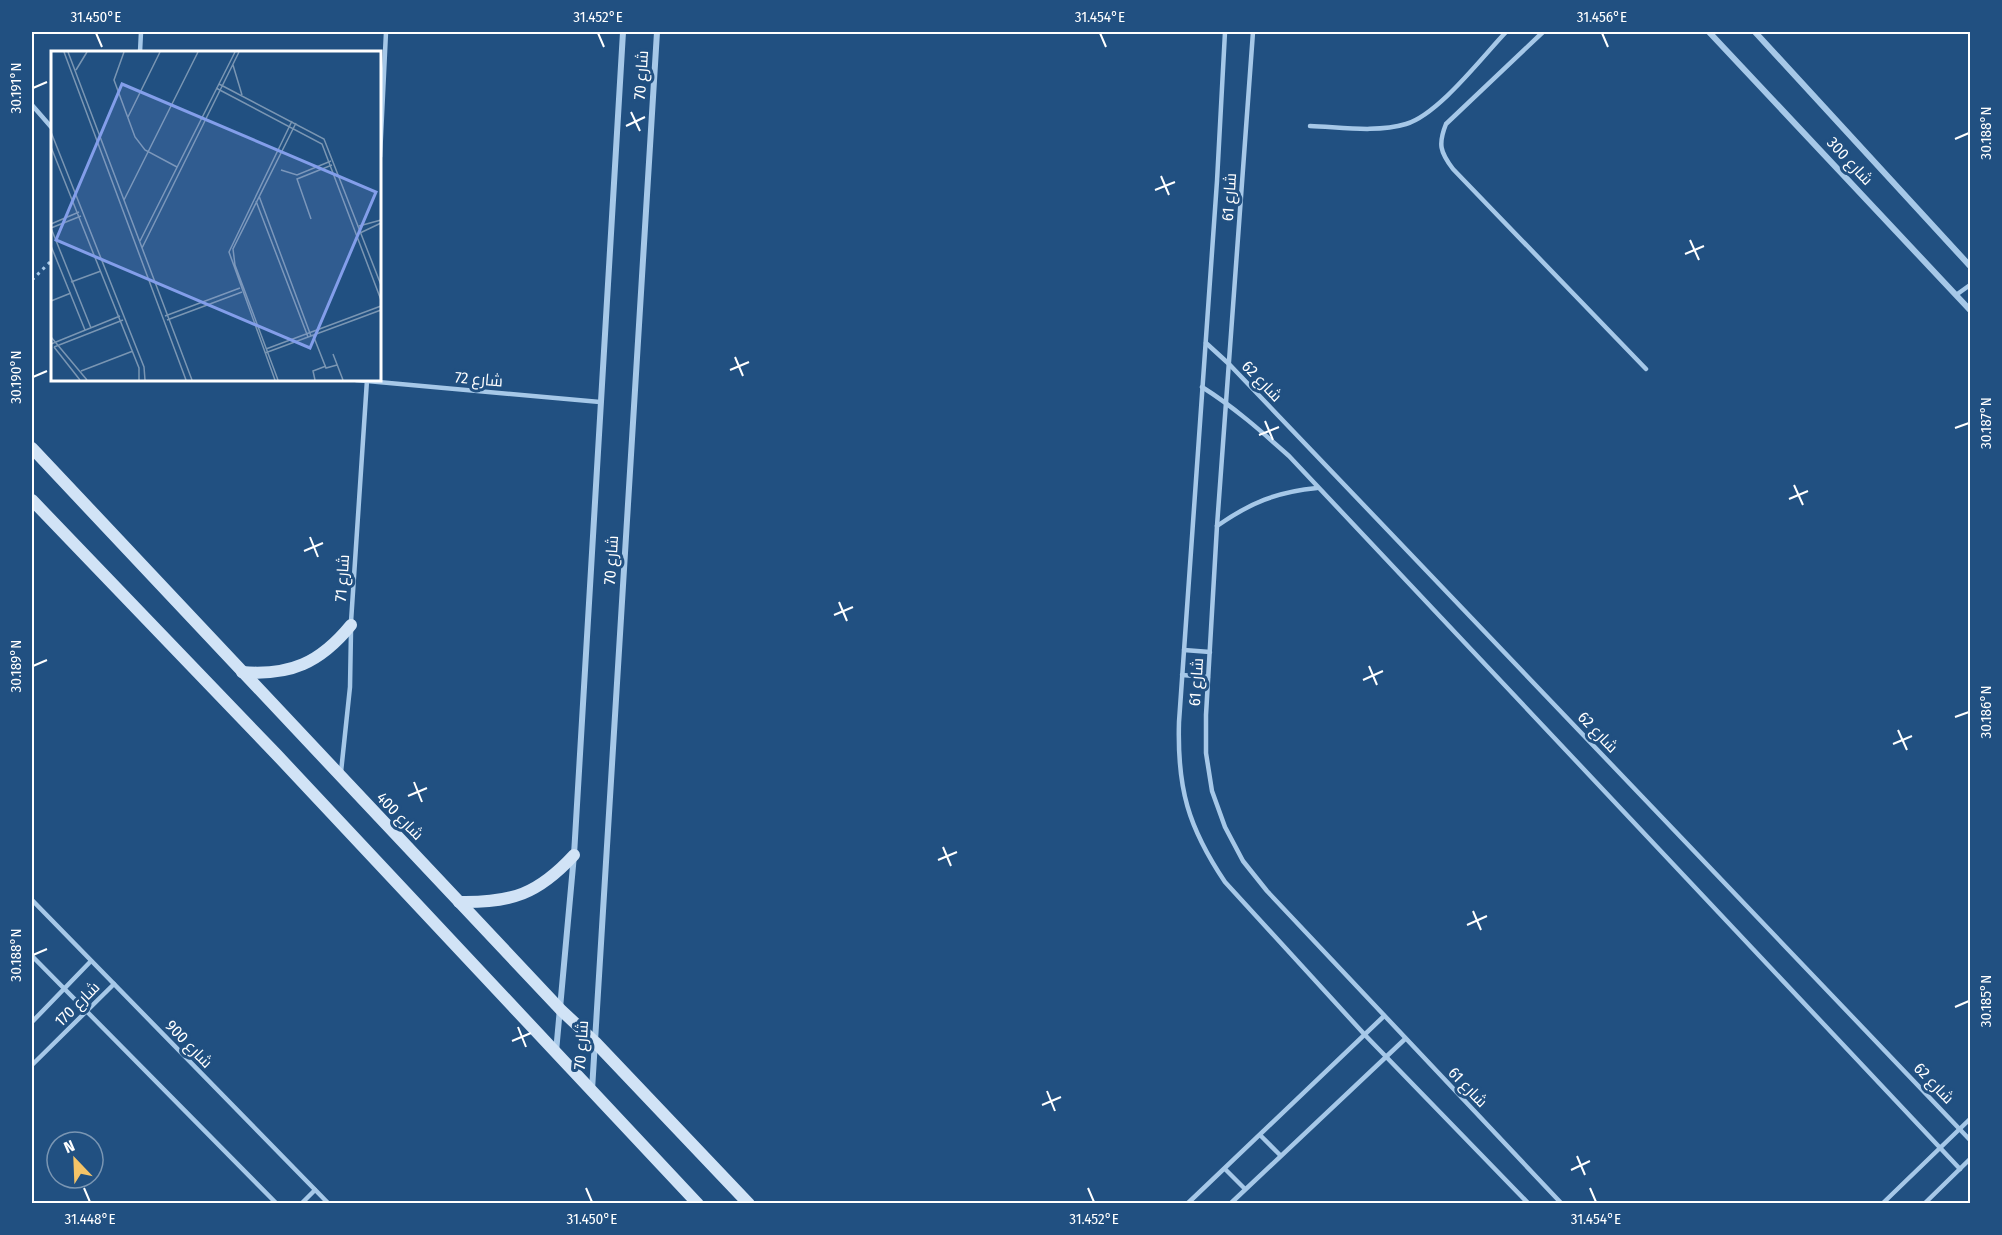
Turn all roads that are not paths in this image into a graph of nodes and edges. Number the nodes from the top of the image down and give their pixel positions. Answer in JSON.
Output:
{"nodes":[{"id":1,"x":141,"y":32,"type":"edge"},
{"id":2,"x":386,"y":32,"type":"edge"},
{"id":3,"x":623,"y":32,"type":"edge"},
{"id":4,"x":657,"y":32,"type":"edge"},
{"id":5,"x":1225,"y":32,"type":"edge"},
{"id":6,"x":1253,"y":32,"type":"edge"},
{"id":7,"x":1506,"y":32,"type":"edge"},
{"id":8,"x":1543,"y":32,"type":"edge"},
{"id":9,"x":1709,"y":32,"type":"edge"},
{"id":10,"x":1755,"y":32,"type":"edge"},
{"id":11,"x":140,"y":51,"type":"edge"},
{"id":12,"x":32,"y":105,"type":"edge"},
{"id":13,"x":1310,"y":126,"type":"dead end"},
{"id":14,"x":51,"y":127,"type":"edge"},
{"id":15,"x":381,"y":136,"type":"edge"},
{"id":16,"x":1971,"y":266,"type":"edge"},
{"id":17,"x":1971,"y":285,"type":"edge"},
{"id":18,"x":1956,"y":295,"type":"junction"},
{"id":19,"x":1971,"y":310,"type":"edge"},
{"id":20,"x":1206,"y":343,"type":"junction"},
{"id":21,"x":1229,"y":364,"type":"junction"},
{"id":22,"x":1646,"y":369,"type":"dead end"},
{"id":23,"x":367,"y":381,"type":"edge"},
{"id":24,"x":378,"y":381,"type":"edge"},
{"id":25,"x":1202,"y":387,"type":"junction"},
{"id":26,"x":600,"y":402,"type":"junction"},
{"id":27,"x":1226,"y":402,"type":"junction"},
{"id":28,"x":32,"y":448,"type":"edge"},
{"id":29,"x":1317,"y":488,"type":"junction"},
{"id":30,"x":32,"y":500,"type":"edge"},
{"id":31,"x":1217,"y":526,"type":"junction"},
{"id":32,"x":351,"y":625,"type":"junction"},
{"id":33,"x":1184,"y":650,"type":"junction"},
{"id":34,"x":1210,"y":652,"type":"junction"},
{"id":35,"x":242,"y":672,"type":"junction"},
{"id":36,"x":1182,"y":675,"type":"junction"},
{"id":37,"x":1208,"y":677,"type":"junction"},
{"id":38,"x":340,"y":778,"type":"junction"},
{"id":39,"x":574,"y":855,"type":"junction"},
{"id":40,"x":32,"y":900,"type":"edge"},
{"id":41,"x":459,"y":902,"type":"junction"},
{"id":42,"x":32,"y":956,"type":"edge"},
{"id":43,"x":91,"y":961,"type":"junction"},
{"id":44,"x":114,"y":984,"type":"junction"},
{"id":45,"x":64,"y":989,"type":"junction"},
{"id":46,"x":561,"y":1010,"type":"junction"},
{"id":47,"x":86,"y":1011,"type":"junction"},
{"id":48,"x":1384,"y":1016,"type":"junction"},
{"id":49,"x":32,"y":1022,"type":"edge"},
{"id":50,"x":1365,"y":1035,"type":"junction"},
{"id":51,"x":1406,"y":1039,"type":"junction"},
{"id":52,"x":595,"y":1042,"type":"junction"},
{"id":53,"x":555,"y":1053,"type":"junction"},
{"id":54,"x":1386,"y":1056,"type":"junction"},
{"id":55,"x":32,"y":1065,"type":"edge"},
{"id":56,"x":592,"y":1091,"type":"junction"},
{"id":57,"x":1971,"y":1119,"type":"edge"},
{"id":58,"x":1960,"y":1129,"type":"junction"},
{"id":59,"x":1260,"y":1135,"type":"junction"},
{"id":60,"x":1971,"y":1140,"type":"edge"},
{"id":61,"x":1940,"y":1148,"type":"junction"},
{"id":62,"x":1280,"y":1155,"type":"junction"},
{"id":63,"x":1971,"y":1159,"type":"edge"},
{"id":64,"x":1225,"y":1168,"type":"junction"},
{"id":65,"x":1960,"y":1169,"type":"junction"},
{"id":66,"x":1245,"y":1189,"type":"junction"},
{"id":67,"x":315,"y":1190,"type":"junction"},
{"id":68,"x":277,"y":1203,"type":"edge"},
{"id":69,"x":301,"y":1203,"type":"edge"},
{"id":70,"x":329,"y":1203,"type":"edge"},
{"id":71,"x":698,"y":1203,"type":"edge"},
{"id":72,"x":749,"y":1203,"type":"edge"},
{"id":73,"x":1187,"y":1203,"type":"edge"},
{"id":74,"x":1230,"y":1203,"type":"edge"},
{"id":75,"x":1529,"y":1203,"type":"edge"},
{"id":76,"x":1562,"y":1203,"type":"edge"},
{"id":77,"x":1882,"y":1203,"type":"edge"},
{"id":78,"x":1924,"y":1203,"type":"edge"}],
"edges":[{"from":1,"to":11,"type":"lane"},
{"from":2,"to":15,"type":"lane"},
{"from":3,"to":26,"type":"street","name":"شارع 70"},
{"from":4,"to":52,"type":"street","name":"شارع 70"},
{"from":5,"to":20,"type":"lane","name":"شارع 61"},
{"from":6,"to":21,"type":"lane","name":"شارع 61"},
{"from":7,"to":13,"type":"lane"},
{"from":8,"to":22,"type":"lane"},
{"from":9,"to":18,"type":"street","name":"شارع 300"},
{"from":10,"to":16,"type":"street","name":"شارع 300"},
{"from":12,"to":14,"type":"lane"},
{"from":17,"to":18,"type":"lane"},
{"from":18,"to":19,"type":"street","name":"شارع 300"},
{"from":20,"to":21,"type":"lane","name":"شارع 62"},
{"from":20,"to":25,"type":"lane","name":"شارع 61"},
{"from":21,"to":27,"type":"lane","name":"شارع 61"},
{"from":21,"to":58,"type":"lane","name":"شارع 62"},
{"from":23,"to":32,"type":"lane","name":"شارع 71"},
{"from":24,"to":26,"type":"lane","name":"شارع 72"},
{"from":25,"to":27,"type":"lane"},
{"from":25,"to":33,"type":"lane","name":"شارع 61"},
{"from":26,"to":39,"type":"street","name":"شارع 70"},
{"from":27,"to":29,"type":"lane"},
{"from":27,"to":31,"type":"lane","name":"شارع 61"},
{"from":28,"to":35,"type":"street","name":"شارع 400"},
{"from":29,"to":31,"type":"lane"},
{"from":29,"to":61,"type":"lane"},
{"from":30,"to":53,"type":"street"},
{"from":31,"to":34,"type":"lane","name":"شارع 61"},
{"from":32,"to":35,"type":"street"},
{"from":32,"to":38,"type":"lane","name":"شارع 71"},
{"from":33,"to":34,"type":"lane"},
{"from":33,"to":36,"type":"lane","name":"شارع 61"},
{"from":34,"to":37,"type":"lane","name":"شارع 61"},
{"from":35,"to":38,"type":"street","name":"شارع 400"},
{"from":36,"to":37,"type":"lane"},
{"from":36,"to":50,"type":"lane","name":"شارع 61"},
{"from":37,"to":48,"type":"lane","name":"شارع 61"},
{"from":38,"to":41,"type":"street","name":"شارع 400"},
{"from":39,"to":41,"type":"street"},
{"from":39,"to":46,"type":"street","name":"شارع 70"},
{"from":40,"to":43,"type":"lane","name":"شارع 900"},
{"from":41,"to":46,"type":"street","name":"شارع 400"},
{"from":42,"to":45,"type":"lane"},
{"from":43,"to":44,"type":"lane","name":"شارع 900"},
{"from":43,"to":45,"type":"lane","name":"شارع 170"},
{"from":44,"to":47,"type":"lane","name":"شارع 170"},
{"from":44,"to":67,"type":"lane","name":"شارع 900"},
{"from":45,"to":47,"type":"lane"},
{"from":45,"to":49,"type":"lane","name":"شارع 170"},
{"from":46,"to":52,"type":"street","name":"شارع 400"},
{"from":46,"to":53,"type":"street","name":"شارع 70"},
{"from":47,"to":55,"type":"lane","name":"شارع 170"},
{"from":47,"to":68,"type":"lane"},
{"from":48,"to":50,"type":"lane"},
{"from":48,"to":51,"type":"lane","name":"شارع 61"},
{"from":50,"to":54,"type":"lane","name":"شارع 61"},
{"from":50,"to":59,"type":"lane"},
{"from":51,"to":54,"type":"lane"},
{"from":51,"to":76,"type":"lane","name":"شارع 61"},
{"from":52,"to":56,"type":"street","name":"شارع 70"},
{"from":52,"to":72,"type":"street","name":"شارع 400"},
{"from":53,"to":56,"type":"street"},
{"from":54,"to":62,"type":"lane"},
{"from":54,"to":75,"type":"lane","name":"شارع 61"},
{"from":56,"to":71,"type":"street"},
{"from":57,"to":58,"type":"lane"},
{"from":58,"to":60,"type":"lane","name":"شارع 62"},
{"from":58,"to":61,"type":"lane"},
{"from":59,"to":62,"type":"lane"},
{"from":59,"to":64,"type":"lane"},
{"from":61,"to":65,"type":"lane"},
{"from":61,"to":77,"type":"lane"},
{"from":62,"to":66,"type":"lane"},
{"from":63,"to":65,"type":"lane"},
{"from":64,"to":66,"type":"lane"},
{"from":64,"to":73,"type":"lane"},
{"from":65,"to":78,"type":"lane"},
{"from":66,"to":74,"type":"lane"},
{"from":67,"to":69,"type":"lane"},
{"from":67,"to":70,"type":"lane","name":"شارع 900"}]}
